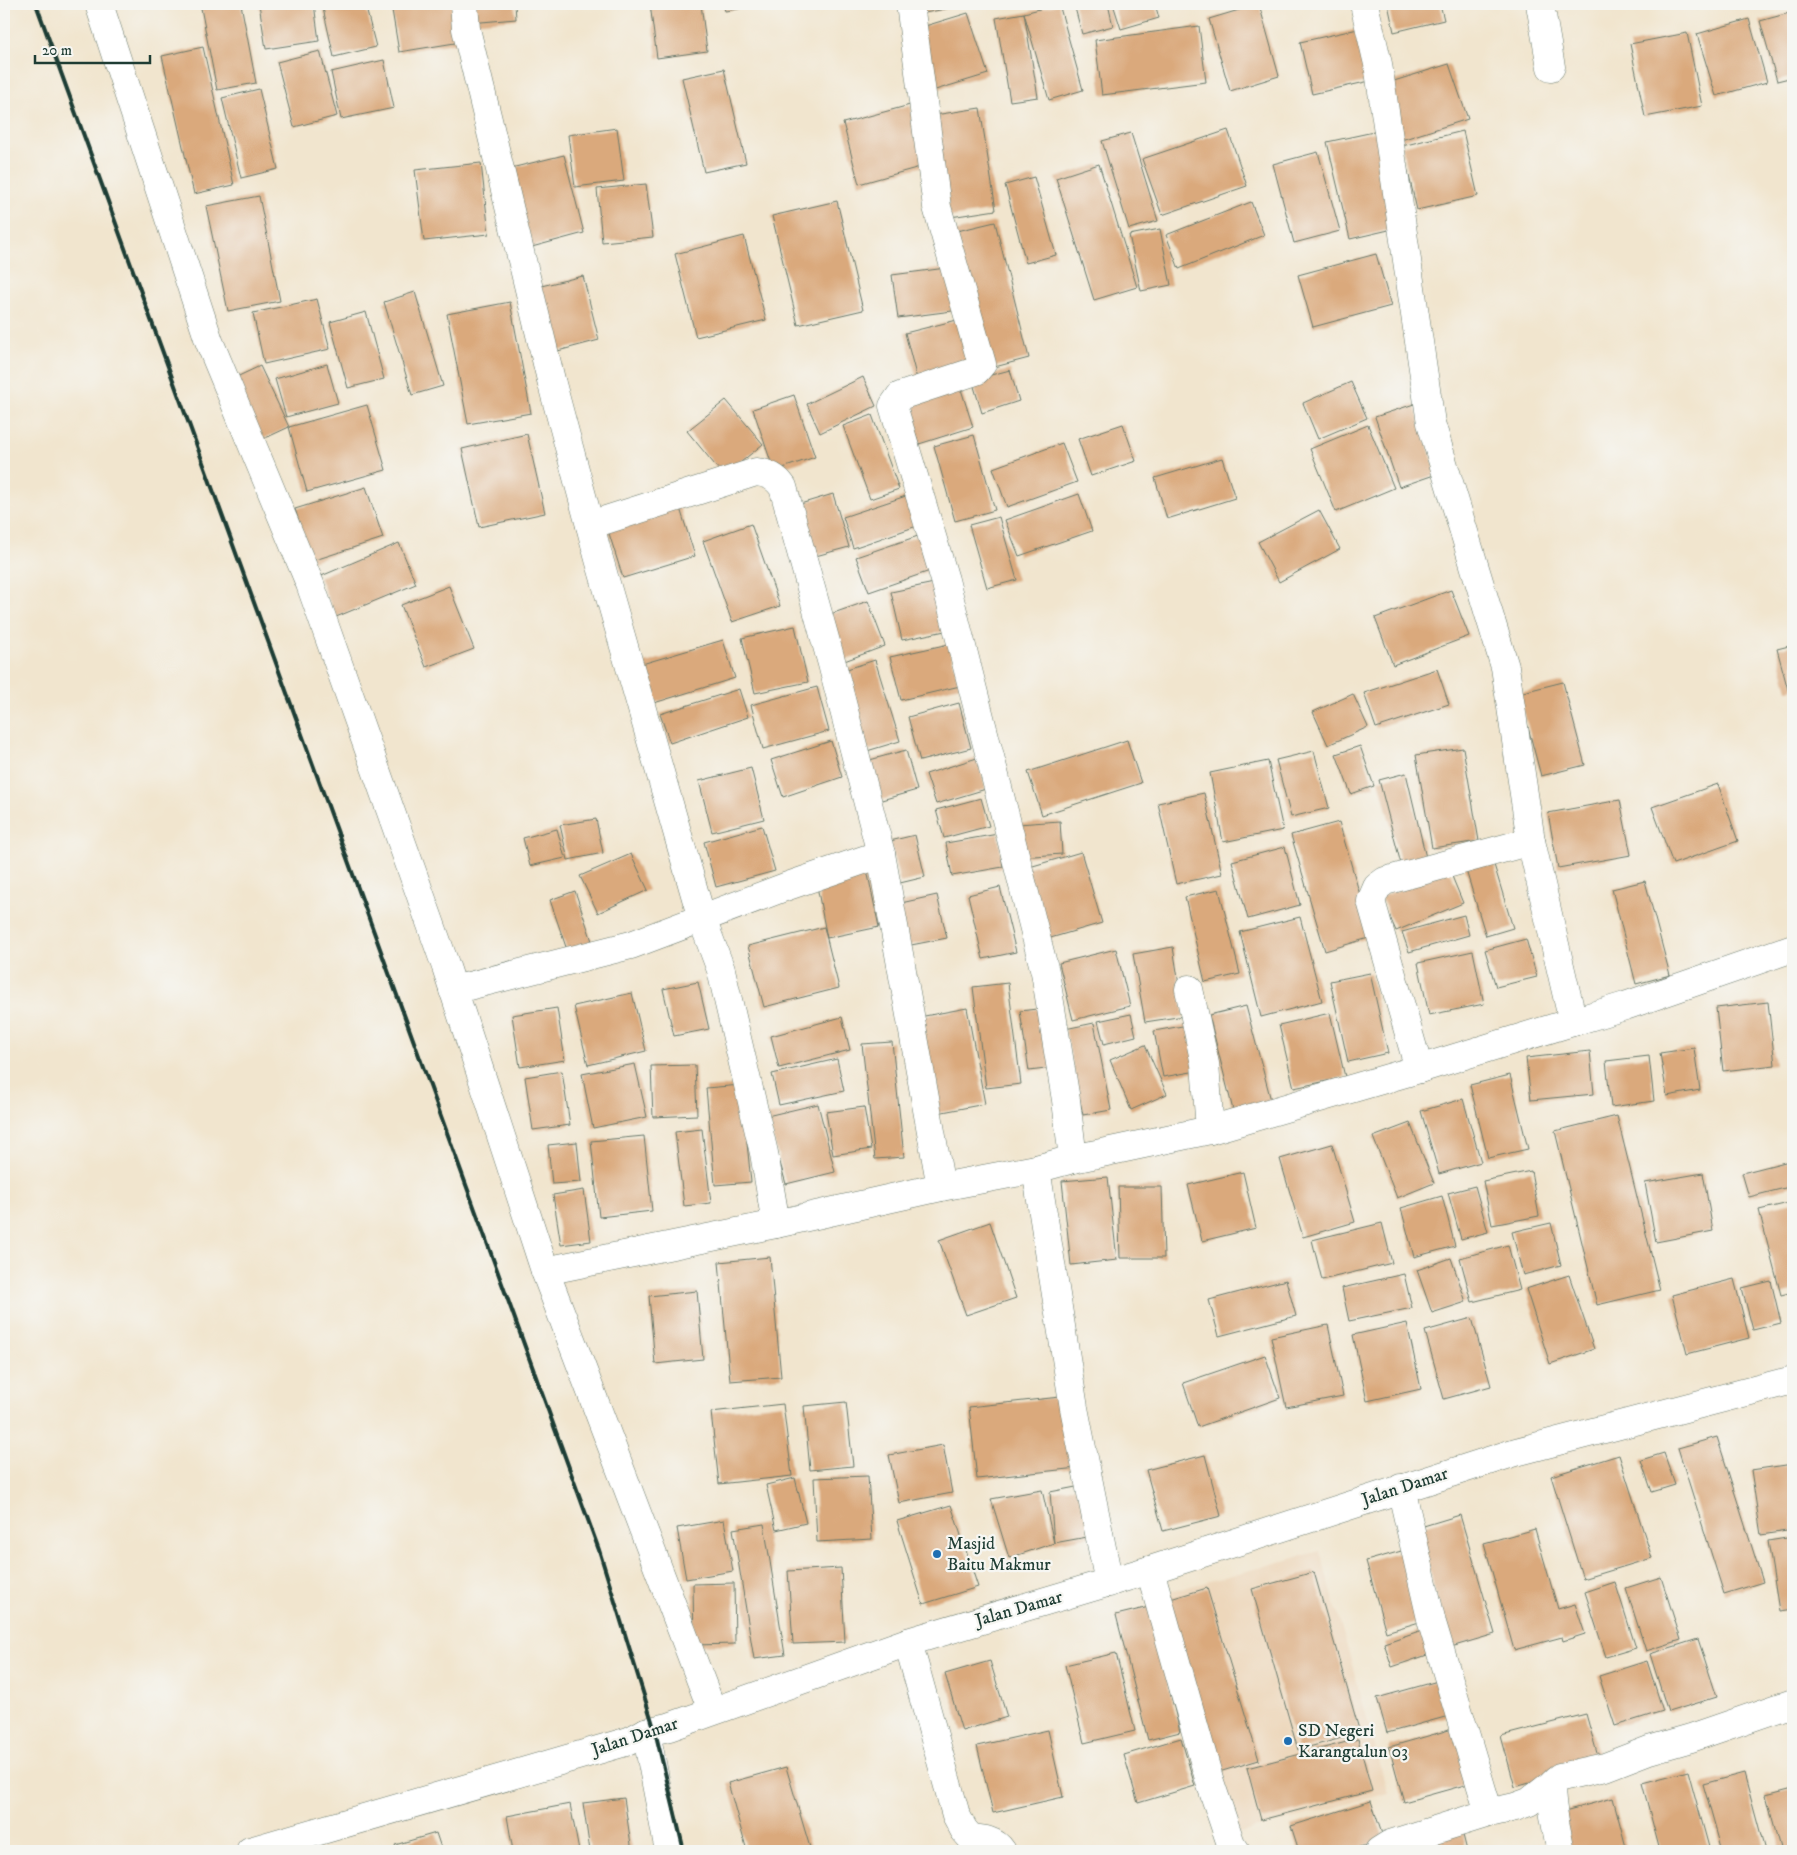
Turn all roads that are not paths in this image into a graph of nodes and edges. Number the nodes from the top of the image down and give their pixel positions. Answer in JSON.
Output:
{"nodes":[{"id":1,"x":99,"y":4,"type":"edge"},
{"id":2,"x":464,"y":4,"type":"edge"},
{"id":3,"x":910,"y":4,"type":"edge"},
{"id":4,"x":1364,"y":4,"type":"edge"},
{"id":5,"x":1540,"y":4,"type":"edge"},
{"id":6,"x":1551,"y":67,"type":"dead end"},
{"id":7,"x":590,"y":525,"type":"junction"},
{"id":8,"x":1531,"y":841,"type":"junction"},
{"id":9,"x":881,"y":854,"type":"junction"},
{"id":10,"x":702,"y":919,"type":"junction"},
{"id":11,"x":1793,"y":948,"type":"edge"},
{"id":12,"x":1189,"y":989,"type":"dead end"},
{"id":13,"x":453,"y":990,"type":"junction"},
{"id":14,"x":1573,"y":1022,"type":"junction"},
{"id":15,"x":1419,"y":1069,"type":"junction"},
{"id":16,"x":1210,"y":1130,"type":"junction"},
{"id":17,"x":1073,"y":1159,"type":"junction"},
{"id":18,"x":1036,"y":1169,"type":"junction"},
{"id":19,"x":941,"y":1187,"type":"junction"},
{"id":20,"x":776,"y":1224,"type":"junction"},
{"id":21,"x":545,"y":1271,"type":"junction"},
{"id":22,"x":1793,"y":1380,"type":"edge"},
{"id":23,"x":1401,"y":1488,"type":"junction"},
{"id":24,"x":1150,"y":1570,"type":"junction"},
{"id":25,"x":1109,"y":1583,"type":"junction"},
{"id":26,"x":908,"y":1642,"type":"junction"},
{"id":27,"x":1793,"y":1703,"type":"edge"},
{"id":28,"x":712,"y":1710,"type":"junction"},
{"id":29,"x":646,"y":1732,"type":"junction"},
{"id":30,"x":1552,"y":1784,"type":"junction"},
{"id":31,"x":1489,"y":1813,"type":"junction"},
{"id":32,"x":250,"y":1851,"type":"edge"},
{"id":33,"x":669,"y":1851,"type":"edge"},
{"id":34,"x":1002,"y":1851,"type":"edge"},
{"id":35,"x":1236,"y":1851,"type":"edge"},
{"id":36,"x":1379,"y":1851,"type":"edge"},
{"id":37,"x":1561,"y":1851,"type":"edge"}],
"edges":[{"from":1,"to":13,"type":"street"},
{"from":2,"to":7,"type":"street"},
{"from":3,"to":17,"type":"street"},
{"from":4,"to":8,"type":"street"},
{"from":5,"to":6,"type":"street"},
{"from":7,"to":9,"type":"street"},
{"from":7,"to":10,"type":"street"},
{"from":8,"to":14,"type":"street"},
{"from":8,"to":15,"type":"street"},
{"from":9,"to":10,"type":"street"},
{"from":9,"to":19,"type":"street"},
{"from":10,"to":13,"type":"street"},
{"from":10,"to":20,"type":"street"},
{"from":11,"to":14,"type":"street"},
{"from":12,"to":16,"type":"street"},
{"from":13,"to":21,"type":"street"},
{"from":14,"to":15,"type":"street"},
{"from":15,"to":16,"type":"street"},
{"from":16,"to":17,"type":"street"},
{"from":17,"to":18,"type":"street"},
{"from":18,"to":19,"type":"street"},
{"from":18,"to":25,"type":"street"},
{"from":19,"to":20,"type":"street"},
{"from":20,"to":21,"type":"street"},
{"from":21,"to":28,"type":"street"},
{"from":22,"to":23,"type":"street","name":"Jalan Damar"},
{"from":23,"to":24,"type":"street","name":"Jalan Damar"},
{"from":23,"to":31,"type":"street"},
{"from":24,"to":25,"type":"street","name":"Jalan Damar"},
{"from":24,"to":35,"type":"street"},
{"from":25,"to":26,"type":"street","name":"Jalan Damar"},
{"from":26,"to":28,"type":"street","name":"Jalan Damar"},
{"from":26,"to":34,"type":"street"},
{"from":27,"to":30,"type":"street"},
{"from":28,"to":29,"type":"street","name":"Jalan Damar"},
{"from":29,"to":32,"type":"street","name":"Jalan Damar"},
{"from":29,"to":33,"type":"street"},
{"from":30,"to":31,"type":"street"},
{"from":30,"to":37,"type":"street"},
{"from":31,"to":36,"type":"street"}]}
